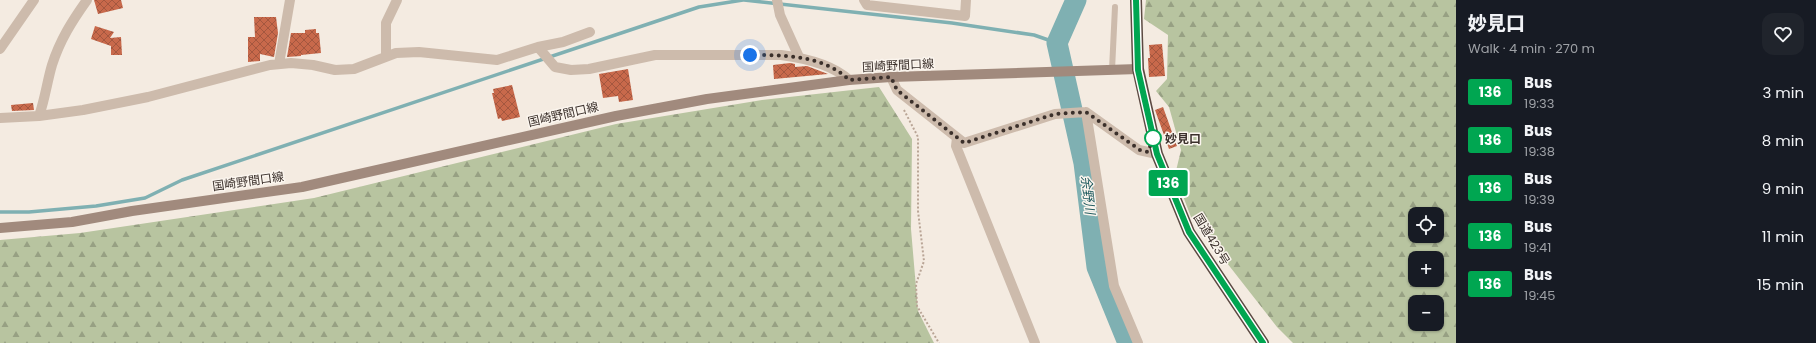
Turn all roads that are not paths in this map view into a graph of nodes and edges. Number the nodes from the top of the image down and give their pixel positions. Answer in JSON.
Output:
{"nodes":[{"id":1,"x":34,"y":0,"type":"edge"},
{"id":2,"x":87,"y":0,"type":"edge"},
{"id":3,"x":290,"y":0,"type":"edge"},
{"id":4,"x":397,"y":0,"type":"edge"},
{"id":5,"x":777,"y":0,"type":"edge"},
{"id":6,"x":864,"y":0,"type":"edge"},
{"id":7,"x":966,"y":0,"type":"edge"},
{"id":8,"x":1136,"y":0,"type":"edge"},
{"id":9,"x":1116,"y":7,"type":"dead end"},
{"id":10,"x":590,"y":32,"type":"dead end"},
{"id":11,"x":538,"y":47,"type":"junction"},
{"id":12,"x":0,"y":48,"type":"edge"},
{"id":13,"x":386,"y":57,"type":"junction"},
{"id":14,"x":799,"y":57,"type":"junction"},
{"id":15,"x":279,"y":64,"type":"junction"},
{"id":16,"x":1112,"y":70,"type":"junction"},
{"id":17,"x":1138,"y":70,"type":"junction"},
{"id":18,"x":891,"y":77,"type":"junction"},
{"id":19,"x":849,"y":80,"type":"junction"},
{"id":20,"x":1086,"y":112,"type":"junction"},
{"id":21,"x":39,"y":116,"type":"junction"},
{"id":22,"x":0,"y":118,"type":"edge"},
{"id":23,"x":957,"y":138,"type":"junction"},
{"id":24,"x":1157,"y":154,"type":"junction"},
{"id":25,"x":0,"y":228,"type":"edge"},
{"id":26,"x":1035,"y":343,"type":"edge"},
{"id":27,"x":1138,"y":343,"type":"edge"},
{"id":28,"x":1263,"y":343,"type":"edge"}],
"edges":[{"from":1,"to":12,"type":"street"},
{"from":2,"to":21,"type":"street"},
{"from":3,"to":15,"type":"street"},
{"from":4,"to":13,"type":"street"},
{"from":5,"to":14,"type":"street"},
{"from":6,"to":7,"type":"street"},
{"from":8,"to":17,"type":"highway","name":"国道423号"},
{"from":9,"to":16,"type":"lane"},
{"from":10,"to":11,"type":"street"},
{"from":11,"to":13,"type":"street"},
{"from":11,"to":14,"type":"street"},
{"from":13,"to":15,"type":"street"},
{"from":14,"to":19,"type":"street"},
{"from":15,"to":21,"type":"street"},
{"from":16,"to":17,"type":"main road","name":"国崎野間口線"},
{"from":16,"to":18,"type":"main road","name":"国崎野間口線"},
{"from":17,"to":24,"type":"highway","name":"国道423号"},
{"from":18,"to":19,"type":"main road","name":"国崎野間口線"},
{"from":18,"to":23,"type":"street"},
{"from":19,"to":25,"type":"main road","name":"国崎野間口線"},
{"from":20,"to":23,"type":"street"},
{"from":20,"to":24,"type":"street"},
{"from":20,"to":27,"type":"street"},
{"from":21,"to":22,"type":"street"},
{"from":23,"to":26,"type":"street"},
{"from":24,"to":28,"type":"highway","name":"国道423号"}]}
